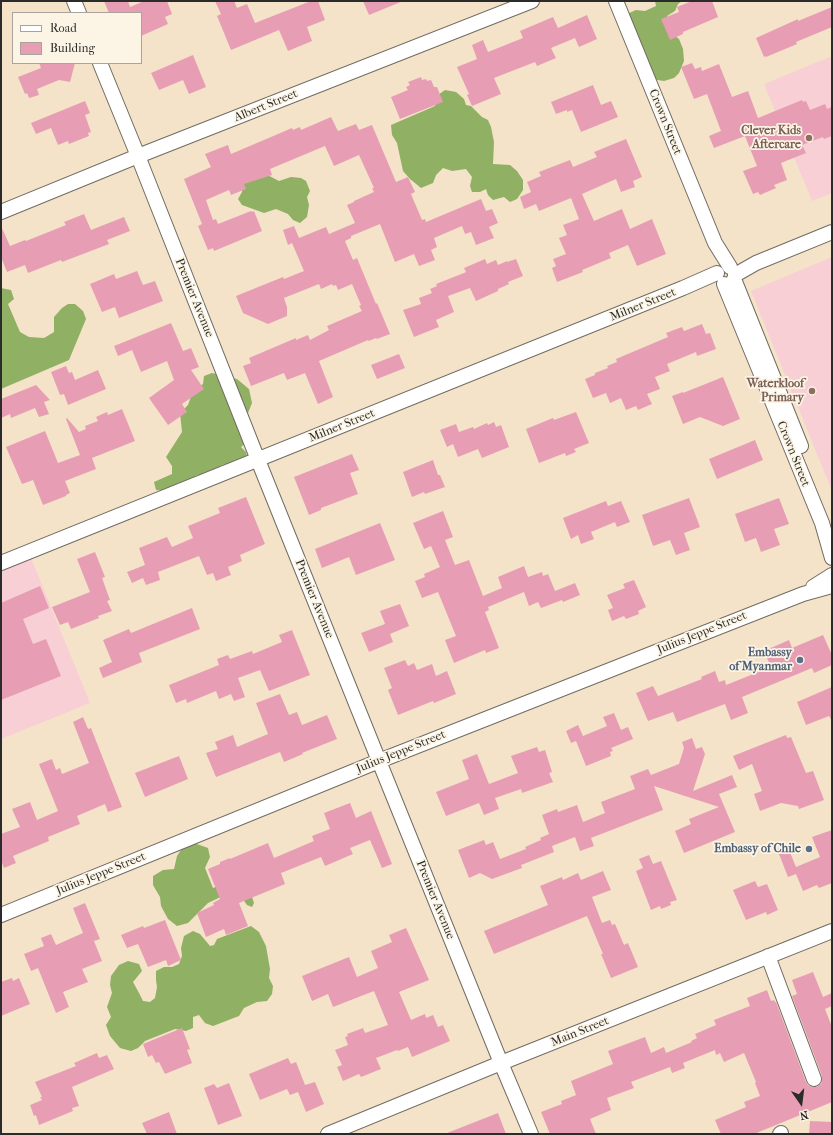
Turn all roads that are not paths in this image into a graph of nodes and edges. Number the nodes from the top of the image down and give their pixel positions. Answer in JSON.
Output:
{"nodes":[{"id":1,"x":74,"y":1,"type":"edge"},
{"id":2,"x":532,"y":1,"type":"edge"},
{"id":3,"x":616,"y":1,"type":"edge"},
{"id":4,"x":79,"y":12,"type":"edge"},
{"id":5,"x":100,"y":64,"type":"edge"},
{"id":6,"x":138,"y":156,"type":"junction"},
{"id":7,"x":1,"y":212,"type":"edge"},
{"id":8,"x":832,"y":232,"type":"edge"},
{"id":9,"x":726,"y":275,"type":"junction"},
{"id":10,"x":258,"y":460,"type":"junction"},
{"id":11,"x":828,"y":523,"type":"edge"},
{"id":12,"x":832,"y":558,"type":"edge"},
{"id":13,"x":1,"y":563,"type":"edge"},
{"id":14,"x":832,"y":575,"type":"edge"},
{"id":15,"x":832,"y":586,"type":"edge"},
{"id":16,"x":803,"y":594,"type":"junction"},
{"id":17,"x":379,"y":761,"type":"junction"},
{"id":18,"x":1,"y":915,"type":"edge"},
{"id":19,"x":832,"y":931,"type":"edge"},
{"id":20,"x":768,"y":956,"type":"junction"},
{"id":21,"x":501,"y":1063,"type":"junction"},
{"id":22,"x":814,"y":1079,"type":"dead end"},
{"id":23,"x":328,"y":1134,"type":"edge"},
{"id":24,"x":531,"y":1134,"type":"edge"}],
"edges":[{"from":1,"to":4,"type":"street"},
{"from":2,"to":6,"type":"street","name":"Albert Street"},
{"from":3,"to":9,"type":"street","name":"Crown Street"},
{"from":5,"to":6,"type":"street","name":"Premier Avenue"},
{"from":6,"to":7,"type":"street","name":"Albert Street"},
{"from":6,"to":10,"type":"street","name":"Premier Avenue"},
{"from":8,"to":9,"type":"street","name":"Milner Street"},
{"from":9,"to":10,"type":"street","name":"Milner Street"},
{"from":9,"to":11,"type":"street","name":"Crown Street"},
{"from":10,"to":13,"type":"street","name":"Milner Street"},
{"from":10,"to":17,"type":"street","name":"Premier Avenue"},
{"from":11,"to":12,"type":"street","name":"Crown Street"},
{"from":14,"to":16,"type":"street","name":"Julius Jeppe Street"},
{"from":15,"to":16,"type":"street","name":"Julius Jeppe Street"},
{"from":16,"to":17,"type":"street","name":"Julius Jeppe Street"},
{"from":17,"to":18,"type":"street","name":"Julius Jeppe Street"},
{"from":17,"to":21,"type":"street","name":"Premier Avenue"},
{"from":19,"to":20,"type":"street","name":"Main Street"},
{"from":20,"to":21,"type":"street","name":"Main Street"},
{"from":20,"to":22,"type":"street"},
{"from":21,"to":23,"type":"street","name":"Main Street"},
{"from":21,"to":24,"type":"street","name":"Premier Avenue"}]}
